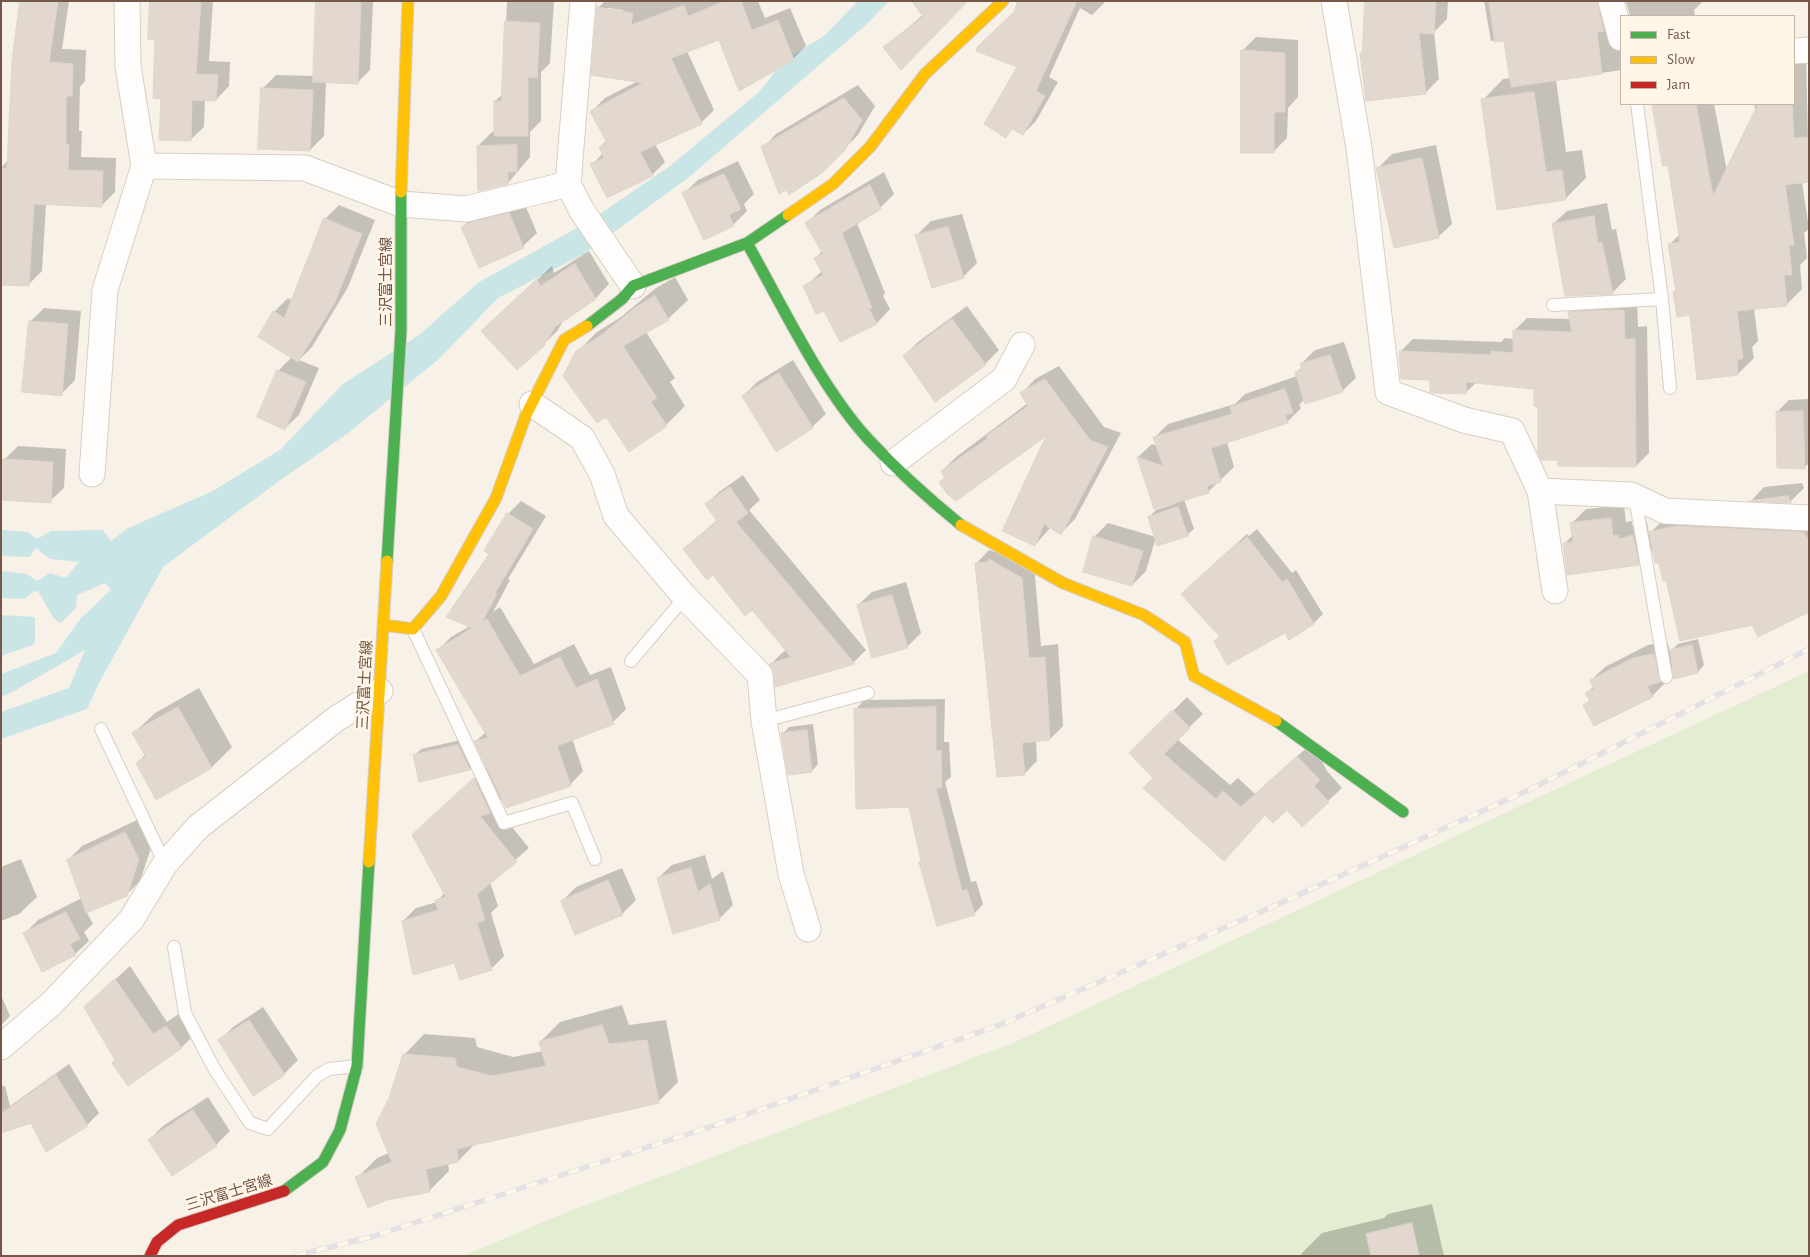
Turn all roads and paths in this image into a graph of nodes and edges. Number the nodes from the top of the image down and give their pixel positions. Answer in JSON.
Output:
{"nodes":[{"id":1,"x":127,"y":1,"type":"edge"},
{"id":2,"x":408,"y":1,"type":"edge"},
{"id":3,"x":583,"y":1,"type":"edge"},
{"id":4,"x":1003,"y":1,"type":"edge"},
{"id":5,"x":1334,"y":1,"type":"edge"},
{"id":6,"x":1611,"y":1,"type":"edge"},
{"id":7,"x":1620,"y":34,"type":"edge"},
{"id":8,"x":1809,"y":50,"type":"edge"},
{"id":9,"x":1795,"y":52,"type":"edge"},
{"id":10,"x":1637,"y":105,"type":"edge"},
{"id":11,"x":144,"y":166,"type":"junction"},
{"id":12,"x":568,"y":184,"type":"junction"},
{"id":13,"x":401,"y":204,"type":"junction"},
{"id":14,"x":747,"y":243,"type":"junction"},
{"id":15,"x":633,"y":286,"type":"junction"},
{"id":16,"x":1662,"y":299,"type":"junction"},
{"id":17,"x":1553,"y":304,"type":"dead end"},
{"id":18,"x":1022,"y":345,"type":"dead end"},
{"id":19,"x":1670,"y":388,"type":"dead end"},
{"id":20,"x":532,"y":404,"type":"junction"},
{"id":21,"x":893,"y":462,"type":"junction"},
{"id":22,"x":92,"y":474,"type":"dead end"},
{"id":23,"x":1540,"y":491,"type":"junction"},
{"id":24,"x":1635,"y":497,"type":"junction"},
{"id":25,"x":1809,"y":518,"type":"edge"},
{"id":26,"x":1555,"y":591,"type":"dead end"},
{"id":27,"x":685,"y":596,"type":"junction"},
{"id":28,"x":384,"y":625,"type":"junction"},
{"id":29,"x":414,"y":629,"type":"junction"},
{"id":30,"x":631,"y":661,"type":"dead end"},
{"id":31,"x":1666,"y":677,"type":"dead end"},
{"id":32,"x":380,"y":691,"type":"junction"},
{"id":33,"x":868,"y":693,"type":"dead end"},
{"id":34,"x":764,"y":721,"type":"junction"},
{"id":35,"x":102,"y":729,"type":"dead end"},
{"id":36,"x":1403,"y":812,"type":"dead end"},
{"id":37,"x":595,"y":858,"type":"dead end"},
{"id":38,"x":165,"y":864,"type":"junction"},
{"id":39,"x":808,"y":929,"type":"dead end"},
{"id":40,"x":174,"y":947,"type":"dead end"},
{"id":41,"x":1,"y":1047,"type":"edge"},
{"id":42,"x":357,"y":1066,"type":"junction"},
{"id":43,"x":150,"y":1256,"type":"edge"}],
"edges":[{"from":1,"to":11,"type":"street"},
{"from":2,"to":13,"type":"street","name":"三沢富士宮線"},
{"from":3,"to":12,"type":"street"},
{"from":4,"to":14,"type":"street"},
{"from":5,"to":23,"type":"street"},
{"from":6,"to":7,"type":"street"},
{"from":8,"to":9,"type":"street"},
{"from":10,"to":16,"type":"lane"},
{"from":11,"to":13,"type":"street"},
{"from":11,"to":22,"type":"street"},
{"from":12,"to":13,"type":"street"},
{"from":12,"to":15,"type":"street"},
{"from":13,"to":28,"type":"street","name":"三沢富士宮線"},
{"from":14,"to":15,"type":"street"},
{"from":14,"to":21,"type":"street"},
{"from":15,"to":20,"type":"street"},
{"from":16,"to":17,"type":"lane"},
{"from":16,"to":19,"type":"lane"},
{"from":18,"to":21,"type":"street"},
{"from":20,"to":27,"type":"street"},
{"from":20,"to":29,"type":"street"},
{"from":21,"to":36,"type":"street"},
{"from":23,"to":24,"type":"street"},
{"from":23,"to":26,"type":"street"},
{"from":24,"to":25,"type":"street"},
{"from":24,"to":31,"type":"lane"},
{"from":27,"to":30,"type":"lane"},
{"from":27,"to":34,"type":"street"},
{"from":28,"to":29,"type":"street"},
{"from":28,"to":32,"type":"street","name":"三沢富士宮線"},
{"from":29,"to":37,"type":"lane"},
{"from":32,"to":38,"type":"street"},
{"from":32,"to":42,"type":"street","name":"三沢富士宮線"},
{"from":33,"to":34,"type":"lane"},
{"from":34,"to":39,"type":"street"},
{"from":35,"to":38,"type":"lane"},
{"from":38,"to":41,"type":"street"},
{"from":40,"to":42,"type":"lane"},
{"from":42,"to":43,"type":"street","name":"三沢富士宮線"}]}
